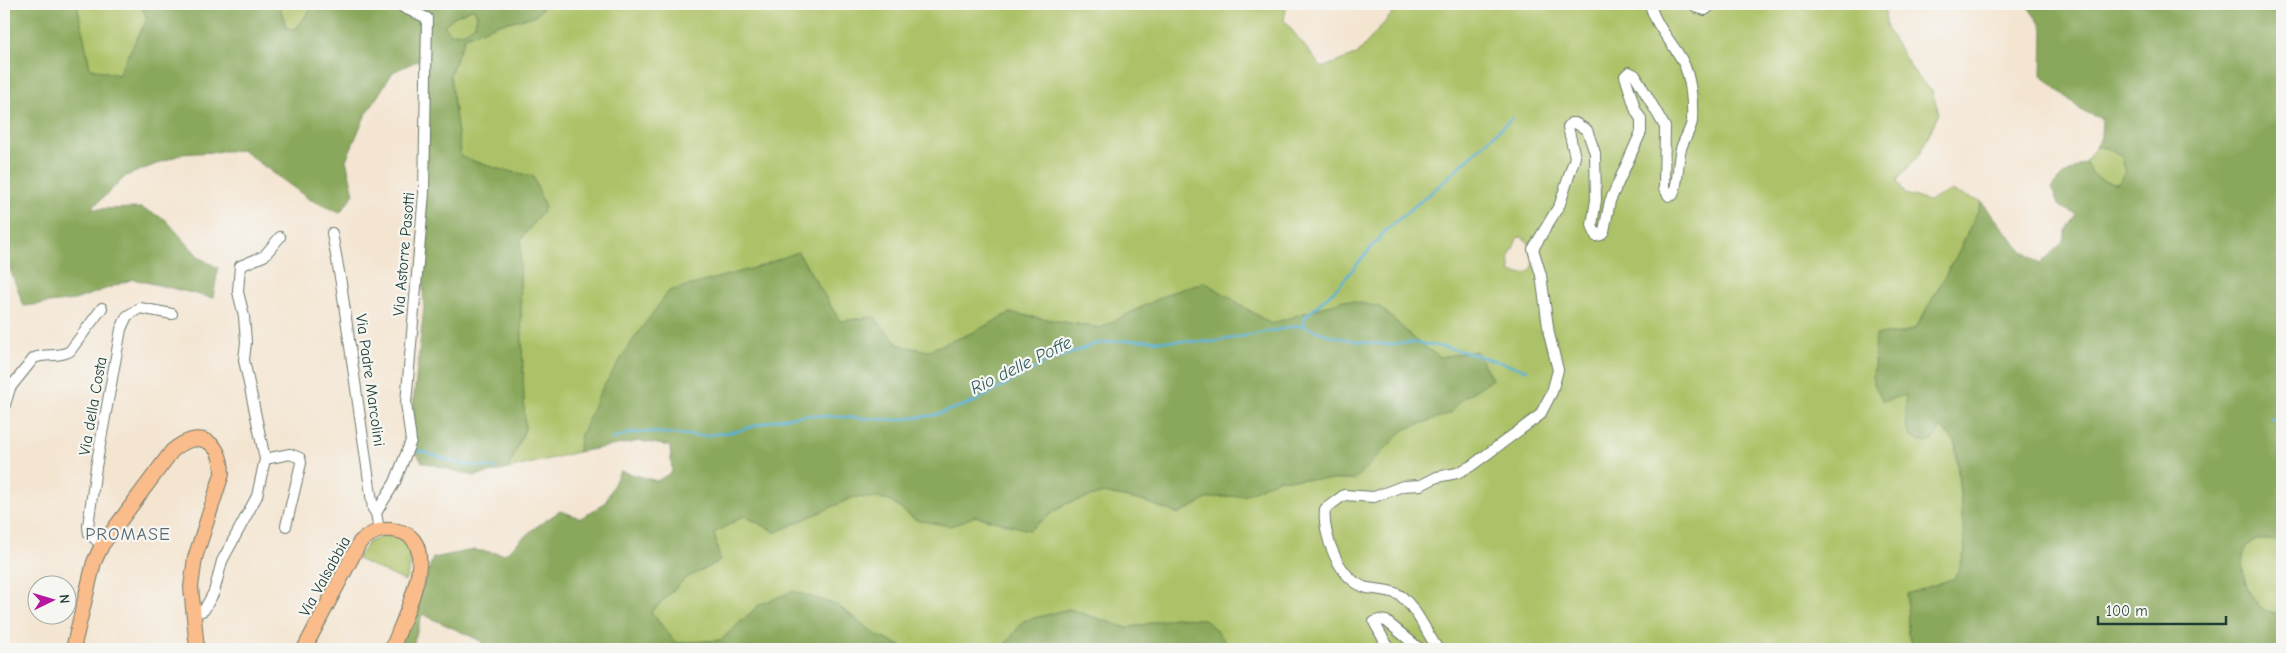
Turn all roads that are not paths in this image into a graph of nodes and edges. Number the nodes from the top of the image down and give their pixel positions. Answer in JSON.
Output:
{"nodes":[{"id":1,"x":402,"y":4,"type":"edge"},
{"id":2,"x":1650,"y":4,"type":"edge"},
{"id":3,"x":1693,"y":4,"type":"edge"},
{"id":4,"x":1708,"y":4,"type":"edge"},
{"id":5,"x":332,"y":233,"type":"dead end"},
{"id":6,"x":280,"y":238,"type":"dead end"},
{"id":7,"x":102,"y":308,"type":"dead end"},
{"id":8,"x":172,"y":314,"type":"dead end"},
{"id":9,"x":4,"y":408,"type":"edge"},
{"id":10,"x":265,"y":459,"type":"junction"},
{"id":11,"x":376,"y":514,"type":"junction"},
{"id":12,"x":286,"y":526,"type":"dead end"},
{"id":13,"x":379,"y":530,"type":"junction"},
{"id":14,"x":102,"y":545,"type":"junction"},
{"id":15,"x":193,"y":615,"type":"junction"},
{"id":16,"x":73,"y":649,"type":"edge"},
{"id":17,"x":197,"y":649,"type":"edge"},
{"id":18,"x":304,"y":649,"type":"edge"},
{"id":19,"x":392,"y":649,"type":"edge"},
{"id":20,"x":1389,"y":649,"type":"edge"},
{"id":21,"x":1420,"y":649,"type":"edge"},
{"id":22,"x":1438,"y":649,"type":"edge"}],
"edges":[{"from":1,"to":11,"type":"street","name":"Via Astorre Pasotti"},
{"from":2,"to":22,"type":"street"},
{"from":3,"to":4,"type":"street"},
{"from":5,"to":11,"type":"street","name":"Via Padre Marcolini"},
{"from":6,"to":10,"type":"street"},
{"from":7,"to":9,"type":"street"},
{"from":8,"to":14,"type":"street","name":"Via della Costa"},
{"from":10,"to":12,"type":"street"},
{"from":10,"to":15,"type":"street"},
{"from":11,"to":13,"type":"street","name":"Via Padre Marcolini"},
{"from":13,"to":18,"type":"main road","name":"Via Valsabbia"},
{"from":13,"to":19,"type":"main road"},
{"from":14,"to":15,"type":"main road"},
{"from":14,"to":16,"type":"main road"},
{"from":15,"to":17,"type":"main road"},
{"from":20,"to":21,"type":"street"}]}
